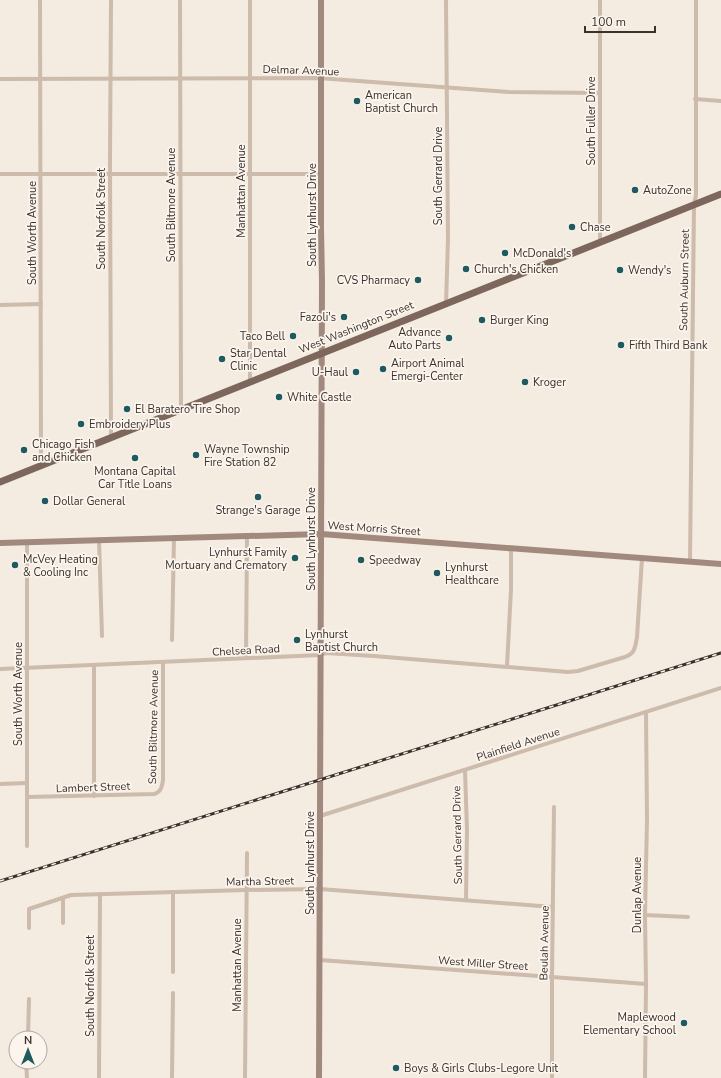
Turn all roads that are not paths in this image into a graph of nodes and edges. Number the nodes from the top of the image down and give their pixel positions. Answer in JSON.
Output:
{"nodes":[{"id":1,"x":40,"y":0,"type":"edge"},
{"id":2,"x":110,"y":0,"type":"edge"},
{"id":3,"x":180,"y":0,"type":"edge"},
{"id":4,"x":250,"y":0,"type":"edge"},
{"id":5,"x":321,"y":0,"type":"edge"},
{"id":6,"x":446,"y":0,"type":"edge"},
{"id":7,"x":600,"y":0,"type":"edge"},
{"id":8,"x":696,"y":0,"type":"edge"},
{"id":9,"x":40,"y":78,"type":"junction"},
{"id":10,"x":110,"y":78,"type":"junction"},
{"id":11,"x":180,"y":78,"type":"junction"},
{"id":12,"x":250,"y":78,"type":"junction"},
{"id":13,"x":322,"y":78,"type":"junction"},
{"id":14,"x":0,"y":79,"type":"edge"},
{"id":15,"x":446,"y":87,"type":"junction"},
{"id":16,"x":600,"y":93,"type":"junction"},
{"id":17,"x":695,"y":99,"type":"junction"},
{"id":18,"x":721,"y":101,"type":"edge"},
{"id":19,"x":0,"y":174,"type":"edge"},
{"id":20,"x":41,"y":174,"type":"junction"},
{"id":21,"x":110,"y":174,"type":"junction"},
{"id":22,"x":180,"y":174,"type":"junction"},
{"id":23,"x":250,"y":174,"type":"junction"},
{"id":24,"x":321,"y":174,"type":"junction"},
{"id":25,"x":721,"y":194,"type":"edge"},
{"id":26,"x":694,"y":205,"type":"junction"},
{"id":27,"x":600,"y":243,"type":"junction"},
{"id":28,"x":41,"y":304,"type":"junction"},
{"id":29,"x":446,"y":304,"type":"junction"},
{"id":30,"x":0,"y":305,"type":"edge"},
{"id":31,"x":322,"y":353,"type":"junction"},
{"id":32,"x":250,"y":382,"type":"junction"},
{"id":33,"x":181,"y":409,"type":"junction"},
{"id":34,"x":112,"y":437,"type":"junction"},
{"id":35,"x":41,"y":465,"type":"junction"},
{"id":36,"x":0,"y":482,"type":"edge"},
{"id":37,"x":321,"y":534,"type":"junction"},
{"id":38,"x":247,"y":535,"type":"junction"},
{"id":39,"x":174,"y":538,"type":"junction"},
{"id":40,"x":99,"y":540,"type":"junction"},
{"id":41,"x":27,"y":542,"type":"junction"},
{"id":42,"x":0,"y":543,"type":"edge"},
{"id":43,"x":511,"y":548,"type":"junction"},
{"id":44,"x":642,"y":558,"type":"junction"},
{"id":45,"x":690,"y":561,"type":"junction"},
{"id":46,"x":721,"y":564,"type":"edge"},
{"id":47,"x":102,"y":636,"type":"dead end"},
{"id":48,"x":172,"y":640,"type":"dead end"},
{"id":49,"x":320,"y":655,"type":"junction"},
{"id":50,"x":246,"y":658,"type":"junction"},
{"id":51,"x":163,"y":662,"type":"junction"},
{"id":52,"x":94,"y":665,"type":"junction"},
{"id":53,"x":507,"y":666,"type":"junction"},
{"id":54,"x":27,"y":668,"type":"junction"},
{"id":55,"x":0,"y":669,"type":"edge"},
{"id":56,"x":721,"y":688,"type":"edge"},
{"id":57,"x":646,"y":712,"type":"junction"},
{"id":58,"x":465,"y":770,"type":"junction"},
{"id":59,"x":27,"y":783,"type":"junction"},
{"id":60,"x":0,"y":784,"type":"edge"},
{"id":61,"x":160,"y":791,"type":"joint"},
{"id":62,"x":94,"y":796,"type":"junction"},
{"id":63,"x":27,"y":797,"type":"junction"},
{"id":64,"x":554,"y":807,"type":"dead end"},
{"id":65,"x":320,"y":816,"type":"junction"},
{"id":66,"x":27,"y":846,"type":"dead end"},
{"id":67,"x":247,"y":853,"type":"dead end"},
{"id":68,"x":320,"y":889,"type":"junction"},
{"id":69,"x":246,"y":890,"type":"junction"},
{"id":70,"x":173,"y":892,"type":"junction"},
{"id":71,"x":100,"y":894,"type":"junction"},
{"id":72,"x":63,"y":898,"type":"junction"},
{"id":73,"x":466,"y":900,"type":"junction"},
{"id":74,"x":553,"y":907,"type":"junction"},
{"id":75,"x":645,"y":914,"type":"junction"},
{"id":76,"x":688,"y":917,"type":"dead end"},
{"id":77,"x":63,"y":923,"type":"dead end"},
{"id":78,"x":29,"y":928,"type":"dead end"},
{"id":79,"x":320,"y":960,"type":"junction"},
{"id":80,"x":173,"y":972,"type":"dead end"},
{"id":81,"x":552,"y":977,"type":"junction"},
{"id":82,"x":646,"y":984,"type":"junction"},
{"id":83,"x":173,"y":993,"type":"dead end"},
{"id":84,"x":29,"y":999,"type":"dead end"},
{"id":85,"x":28,"y":1030,"type":"edge"},
{"id":86,"x":99,"y":1078,"type":"edge"},
{"id":87,"x":172,"y":1078,"type":"edge"},
{"id":88,"x":245,"y":1078,"type":"edge"},
{"id":89,"x":319,"y":1078,"type":"edge"},
{"id":90,"x":552,"y":1078,"type":"edge"},
{"id":91,"x":645,"y":1078,"type":"edge"}],
"edges":[{"from":1,"to":9,"type":"street","name":"South Worth Avenue"},
{"from":2,"to":10,"type":"street","name":"South Norfolk Street"},
{"from":3,"to":11,"type":"street","name":"South Biltmore Avenue"},
{"from":4,"to":12,"type":"street","name":"Manhattan Avenue"},
{"from":5,"to":13,"type":"main road","name":"South Lynhurst Drive"},
{"from":6,"to":15,"type":"street","name":"South Gerrard Drive"},
{"from":7,"to":16,"type":"street","name":"South Fuller Drive"},
{"from":8,"to":17,"type":"street","name":"South Auburn Street"},
{"from":9,"to":10,"type":"street","name":"Delmar Avenue"},
{"from":9,"to":14,"type":"street","name":"Delmar Avenue"},
{"from":9,"to":20,"type":"street","name":"South Worth Avenue"},
{"from":10,"to":11,"type":"street","name":"Delmar Avenue"},
{"from":10,"to":21,"type":"street","name":"South Norfolk Street"},
{"from":11,"to":12,"type":"street","name":"Delmar Avenue"},
{"from":11,"to":22,"type":"street","name":"South Biltmore Avenue"},
{"from":12,"to":13,"type":"street","name":"Delmar Avenue"},
{"from":12,"to":23,"type":"street","name":"Manhattan Avenue"},
{"from":13,"to":15,"type":"street","name":"Delmar Avenue"},
{"from":13,"to":24,"type":"main road","name":"South Lynhurst Drive"},
{"from":15,"to":16,"type":"street","name":"Delmar Avenue"},
{"from":15,"to":29,"type":"street","name":"South Gerrard Drive"},
{"from":16,"to":27,"type":"street","name":"South Fuller Drive"},
{"from":17,"to":18,"type":"street"},
{"from":17,"to":26,"type":"street","name":"South Auburn Street"},
{"from":19,"to":20,"type":"street"},
{"from":20,"to":21,"type":"street"},
{"from":20,"to":28,"type":"street","name":"South Worth Avenue"},
{"from":21,"to":22,"type":"street"},
{"from":21,"to":34,"type":"street","name":"South Norfolk Street"},
{"from":22,"to":23,"type":"street"},
{"from":22,"to":33,"type":"street","name":"South Biltmore Avenue"},
{"from":23,"to":24,"type":"street"},
{"from":23,"to":32,"type":"street","name":"Manhattan Avenue"},
{"from":24,"to":31,"type":"main road","name":"South Lynhurst Drive"},
{"from":25,"to":26,"type":"main road","name":"West Washington Street"},
{"from":26,"to":27,"type":"main road","name":"West Washington Street"},
{"from":26,"to":45,"type":"street","name":"South Auburn Street"},
{"from":27,"to":29,"type":"main road","name":"West Washington Street"},
{"from":28,"to":30,"type":"street"},
{"from":28,"to":35,"type":"street","name":"South Worth Avenue"},
{"from":29,"to":31,"type":"main road","name":"West Washington Street"},
{"from":31,"to":32,"type":"main road","name":"West Washington Street"},
{"from":31,"to":37,"type":"main road","name":"South Lynhurst Drive"},
{"from":32,"to":33,"type":"main road","name":"West Washington Street"},
{"from":33,"to":34,"type":"main road","name":"West Washington Street"},
{"from":34,"to":35,"type":"main road","name":"West Washington Street"},
{"from":35,"to":36,"type":"main road","name":"West Washington Street"},
{"from":37,"to":38,"type":"main road","name":"West Morris Street"},
{"from":37,"to":43,"type":"main road","name":"West Morris Street"},
{"from":37,"to":49,"type":"main road","name":"South Lynhurst Drive"},
{"from":38,"to":39,"type":"main road","name":"West Morris Street"},
{"from":38,"to":50,"type":"street"},
{"from":39,"to":40,"type":"main road","name":"West Morris Street"},
{"from":39,"to":48,"type":"street"},
{"from":40,"to":41,"type":"main road","name":"West Morris Street"},
{"from":40,"to":47,"type":"street"},
{"from":41,"to":42,"type":"main road","name":"West Morris Street"},
{"from":41,"to":54,"type":"street","name":"South Worth Avenue"},
{"from":43,"to":44,"type":"main road","name":"West Morris Street"},
{"from":43,"to":53,"type":"street"},
{"from":44,"to":45,"type":"main road","name":"West Morris Street"},
{"from":44,"to":53,"type":"street","name":"Chelsea Road"},
{"from":45,"to":46,"type":"main road","name":"West Morris Street"},
{"from":49,"to":50,"type":"street","name":"Chelsea Road"},
{"from":49,"to":53,"type":"street","name":"Chelsea Road"},
{"from":49,"to":65,"type":"main road","name":"South Lynhurst Drive"},
{"from":50,"to":51,"type":"street","name":"Chelsea Road"},
{"from":51,"to":52,"type":"street","name":"Chelsea Road"},
{"from":51,"to":61,"type":"street","name":"South Biltmore Avenue"},
{"from":52,"to":54,"type":"street","name":"Chelsea Road"},
{"from":52,"to":62,"type":"street"},
{"from":54,"to":55,"type":"street","name":"Chelsea Road"},
{"from":54,"to":59,"type":"street","name":"South Worth Avenue"},
{"from":56,"to":57,"type":"street","name":"Plainfield Avenue"},
{"from":57,"to":58,"type":"street","name":"Plainfield Avenue"},
{"from":57,"to":75,"type":"street","name":"Dunlap Avenue"},
{"from":58,"to":65,"type":"street","name":"Plainfield Avenue"},
{"from":58,"to":73,"type":"street","name":"South Gerrard Drive"},
{"from":59,"to":60,"type":"street"},
{"from":59,"to":63,"type":"street","name":"South Worth Avenue"},
{"from":61,"to":62,"type":"street","name":"Lambert Street"},
{"from":62,"to":63,"type":"street","name":"Lambert Street"},
{"from":63,"to":66,"type":"street","name":"South Worth Avenue"},
{"from":64,"to":74,"type":"street","name":"Beulah Avenue"},
{"from":65,"to":68,"type":"main road","name":"South Lynhurst Drive"},
{"from":67,"to":69,"type":"street","name":"Manhattan Avenue"},
{"from":68,"to":69,"type":"street","name":"Martha Street"},
{"from":68,"to":73,"type":"street","name":"Martha Street"},
{"from":68,"to":79,"type":"main road","name":"South Lynhurst Drive"},
{"from":69,"to":70,"type":"street","name":"Martha Street"},
{"from":69,"to":88,"type":"street","name":"Manhattan Avenue"},
{"from":70,"to":71,"type":"street","name":"Martha Street"},
{"from":70,"to":80,"type":"street"},
{"from":71,"to":72,"type":"street","name":"Martha Street"},
{"from":71,"to":86,"type":"street","name":"South Norfolk Street"},
{"from":72,"to":77,"type":"street"},
{"from":72,"to":78,"type":"street"},
{"from":73,"to":74,"type":"street","name":"Martha Street"},
{"from":74,"to":81,"type":"street","name":"Beulah Avenue"},
{"from":75,"to":76,"type":"street"},
{"from":75,"to":82,"type":"street","name":"Dunlap Avenue"},
{"from":79,"to":81,"type":"street","name":"West Miller Street"},
{"from":79,"to":89,"type":"main road","name":"South Lynhurst Drive"},
{"from":81,"to":82,"type":"street","name":"West Miller Street"},
{"from":81,"to":90,"type":"street","name":"Beulah Avenue"},
{"from":82,"to":91,"type":"street","name":"Dunlap Avenue"},
{"from":83,"to":87,"type":"street"},
{"from":84,"to":85,"type":"street"}]}
